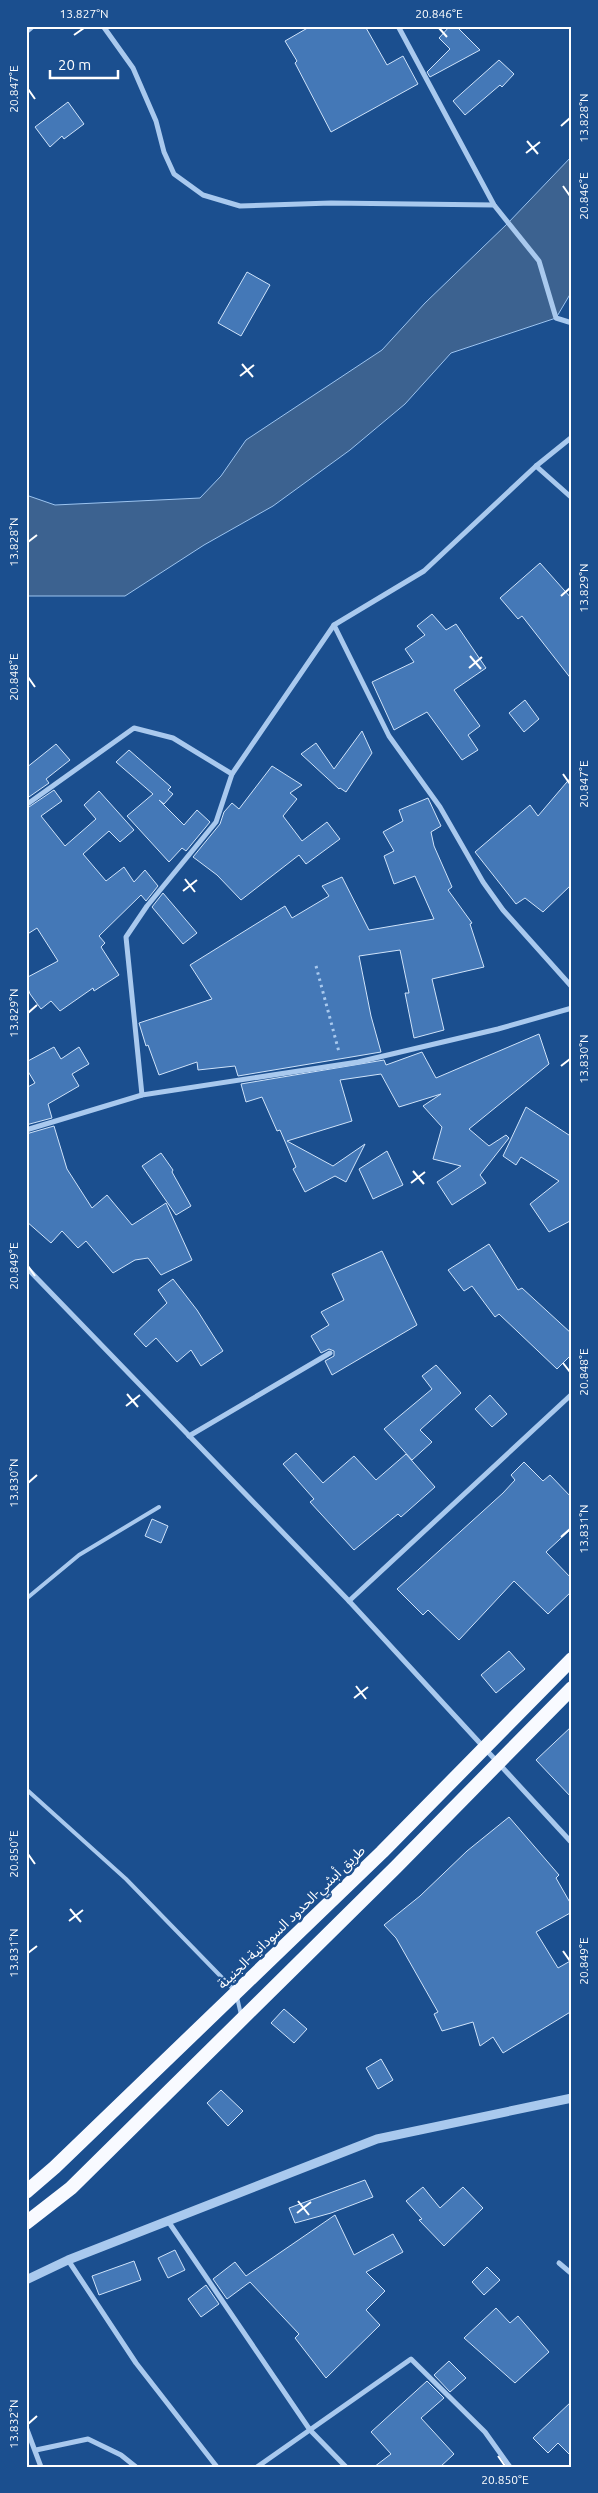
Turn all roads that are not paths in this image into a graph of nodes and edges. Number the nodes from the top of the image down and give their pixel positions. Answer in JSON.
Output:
{"nodes":[{"id":1,"x":33,"y":26,"type":"edge"},
{"id":2,"x":103,"y":26,"type":"edge"},
{"id":3,"x":398,"y":26,"type":"edge"},
{"id":4,"x":26,"y":32,"type":"edge"},
{"id":5,"x":494,"y":205,"type":"junction"},
{"id":6,"x":572,"y":323,"type":"edge"},
{"id":7,"x":572,"y":437,"type":"edge"},
{"id":8,"x":536,"y":466,"type":"junction"},
{"id":9,"x":572,"y":498,"type":"edge"},
{"id":10,"x":334,"y":625,"type":"junction"},
{"id":11,"x":232,"y":774,"type":"junction"},
{"id":12,"x":26,"y":805,"type":"edge"},
{"id":13,"x":572,"y":987,"type":"edge"},
{"id":14,"x":572,"y":1008,"type":"edge"},
{"id":15,"x":142,"y":1095,"type":"junction"},
{"id":16,"x":26,"y":1130,"type":"edge"},
{"id":17,"x":26,"y":1267,"type":"edge"},
{"id":18,"x":330,"y":1353,"type":"dead end"},
{"id":19,"x":572,"y":1394,"type":"edge"},
{"id":20,"x":189,"y":1436,"type":"junction"},
{"id":21,"x":159,"y":1507,"type":"dead end"},
{"id":22,"x":26,"y":1599,"type":"edge"},
{"id":23,"x":349,"y":1600,"type":"junction"},
{"id":24,"x":572,"y":1659,"type":"edge"},
{"id":25,"x":572,"y":1688,"type":"edge"},
{"id":26,"x":484,"y":1747,"type":"junction"},
{"id":27,"x":498,"y":1762,"type":"junction"},
{"id":28,"x":26,"y":1789,"type":"edge"},
{"id":29,"x":572,"y":1843,"type":"edge"},
{"id":30,"x":382,"y":1852,"type":"junction"},
{"id":31,"x":396,"y":1867,"type":"junction"},
{"id":32,"x":236,"y":1992,"type":"junction"},
{"id":33,"x":242,"y":2018,"type":"junction"},
{"id":34,"x":572,"y":2098,"type":"edge"},
{"id":35,"x":26,"y":2192,"type":"edge"},
{"id":36,"x":168,"y":2222,"type":"junction"},
{"id":37,"x":26,"y":2223,"type":"edge"},
{"id":38,"x":68,"y":2260,"type":"junction"},
{"id":39,"x":559,"y":2262,"type":"dead end"},
{"id":40,"x":572,"y":2274,"type":"edge"},
{"id":41,"x":26,"y":2280,"type":"edge"},
{"id":42,"x":26,"y":2427,"type":"edge"},
{"id":43,"x":310,"y":2430,"type":"junction"},
{"id":44,"x":36,"y":2450,"type":"junction"},
{"id":45,"x":41,"y":2467,"type":"edge"},
{"id":46,"x":136,"y":2467,"type":"edge"},
{"id":47,"x":217,"y":2467,"type":"edge"},
{"id":48,"x":257,"y":2467,"type":"edge"},
{"id":49,"x":346,"y":2467,"type":"edge"},
{"id":50,"x":510,"y":2467,"type":"edge"}],
"edges":[{"from":1,"to":4,"type":"street"},
{"from":2,"to":5,"type":"street"},
{"from":3,"to":5,"type":"street"},
{"from":5,"to":6,"type":"street"},
{"from":7,"to":8,"type":"street"},
{"from":8,"to":9,"type":"street"},
{"from":8,"to":10,"type":"street"},
{"from":10,"to":11,"type":"street"},
{"from":10,"to":13,"type":"street"},
{"from":11,"to":12,"type":"street"},
{"from":11,"to":15,"type":"street"},
{"from":14,"to":15,"type":"street"},
{"from":15,"to":16,"type":"street"},
{"from":17,"to":20,"type":"street"},
{"from":18,"to":20,"type":"street"},
{"from":19,"to":23,"type":"street"},
{"from":20,"to":23,"type":"street"},
{"from":21,"to":22,"type":"lane"},
{"from":23,"to":26,"type":"street"},
{"from":24,"to":26,"type":"highway","name":"طريق أبشي-الحدود السودانية-الجنينة"},
{"from":25,"to":27,"type":"highway"},
{"from":26,"to":27,"type":"street"},
{"from":26,"to":30,"type":"highway","name":"طريق أبشي-الحدود السودانية-الجنينة"},
{"from":27,"to":29,"type":"street"},
{"from":27,"to":31,"type":"highway"},
{"from":28,"to":32,"type":"lane"},
{"from":30,"to":31,"type":"highway"},
{"from":30,"to":32,"type":"highway","name":"طريق أبشي-الحدود السودانية-الجنينة"},
{"from":31,"to":33,"type":"highway"},
{"from":32,"to":33,"type":"lane"},
{"from":32,"to":35,"type":"highway","name":"طريق أبشي-الحدود السودانية-الجنينة"},
{"from":33,"to":37,"type":"highway"},
{"from":34,"to":36,"type":"street"},
{"from":36,"to":38,"type":"street"},
{"from":36,"to":43,"type":"street"},
{"from":38,"to":41,"type":"street"},
{"from":38,"to":47,"type":"street"},
{"from":39,"to":40,"type":"street"},
{"from":42,"to":44,"type":"street"},
{"from":43,"to":48,"type":"street"},
{"from":43,"to":49,"type":"street"},
{"from":43,"to":50,"type":"street"},
{"from":44,"to":45,"type":"street"},
{"from":44,"to":46,"type":"street"}]}
